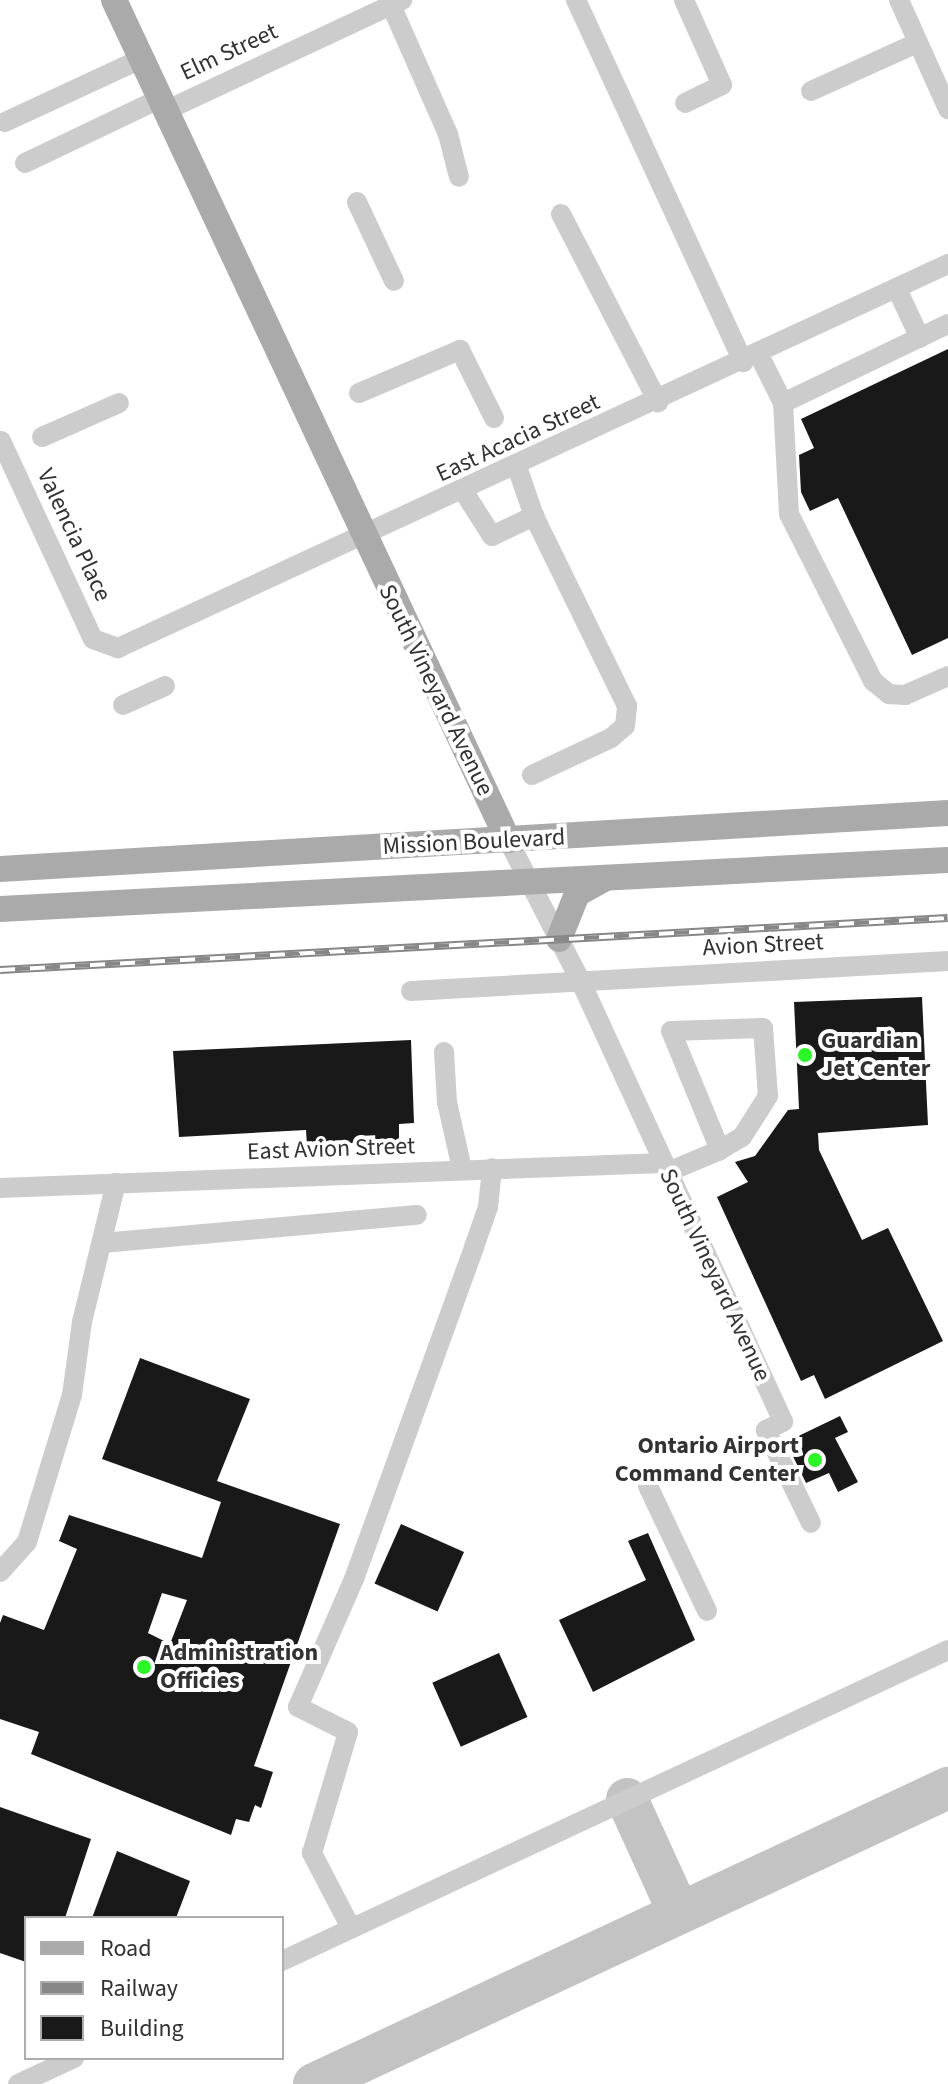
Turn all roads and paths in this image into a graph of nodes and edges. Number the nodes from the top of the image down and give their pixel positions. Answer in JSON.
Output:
{"nodes":[{"id":1,"x":114,"y":0,"type":"edge"},
{"id":2,"x":576,"y":0,"type":"edge"},
{"id":3,"x":684,"y":0,"type":"edge"},
{"id":4,"x":899,"y":0,"type":"edge"},
{"id":5,"x":397,"y":3,"type":"edge"},
{"id":6,"x":917,"y":43,"type":"junction"},
{"id":7,"x":141,"y":59,"type":"junction"},
{"id":8,"x":811,"y":91,"type":"dead end"},
{"id":9,"x":685,"y":103,"type":"dead end"},
{"id":10,"x":162,"y":105,"type":"junction"},
{"id":11,"x":948,"y":109,"type":"edge"},
{"id":12,"x":5,"y":122,"type":"dead end"},
{"id":13,"x":25,"y":163,"type":"dead end"},
{"id":14,"x":459,"y":177,"type":"dead end"},
{"id":15,"x":357,"y":202,"type":"dead end"},
{"id":16,"x":561,"y":214,"type":"dead end"},
{"id":17,"x":948,"y":264,"type":"edge"},
{"id":18,"x":394,"y":281,"type":"dead end"},
{"id":19,"x":897,"y":289,"type":"junction"},
{"id":20,"x":948,"y":324,"type":"edge"},
{"id":21,"x":920,"y":338,"type":"junction"},
{"id":22,"x":751,"y":358,"type":"junction"},
{"id":23,"x":357,"y":395,"type":"dead end"},
{"id":24,"x":658,"y":402,"type":"junction"},
{"id":25,"x":119,"y":403,"type":"dead end"},
{"id":26,"x":783,"y":403,"type":"junction"},
{"id":27,"x":494,"y":418,"type":"dead end"},
{"id":28,"x":42,"y":437,"type":"dead end"},
{"id":29,"x":1,"y":441,"type":"edge"},
{"id":30,"x":517,"y":467,"type":"junction"},
{"id":31,"x":464,"y":492,"type":"junction"},
{"id":32,"x":534,"y":516,"type":"junction"},
{"id":33,"x":362,"y":539,"type":"junction"},
{"id":34,"x":105,"y":646,"type":"joint"},
{"id":35,"x":948,"y":676,"type":"edge"},
{"id":36,"x":165,"y":686,"type":"dead end"},
{"id":37,"x":123,"y":705,"type":"dead end"},
{"id":38,"x":532,"y":775,"type":"dead end"},
{"id":39,"x":948,"y":813,"type":"edge"},
{"id":40,"x":508,"y":840,"type":"junction"},
{"id":41,"x":948,"y":860,"type":"edge"},
{"id":42,"x":0,"y":869,"type":"edge"},
{"id":43,"x":606,"y":878,"type":"junction"},
{"id":44,"x":531,"y":882,"type":"junction"},
{"id":45,"x":0,"y":909,"type":"edge"},
{"id":46,"x":559,"y":939,"type":"junction"},
{"id":47,"x":948,"y":961,"type":"edge"},
{"id":48,"x":580,"y":980,"type":"junction"},
{"id":49,"x":411,"y":991,"type":"dead end"},
{"id":50,"x":444,"y":1052,"type":"dead end"},
{"id":51,"x":720,"y":1150,"type":"junction"},
{"id":52,"x":492,"y":1168,"type":"junction"},
{"id":53,"x":666,"y":1168,"type":"junction"},
{"id":54,"x":462,"y":1169,"type":"junction"},
{"id":55,"x":116,"y":1183,"type":"junction"},
{"id":56,"x":0,"y":1188,"type":"edge"},
{"id":57,"x":417,"y":1215,"type":"dead end"},
{"id":58,"x":102,"y":1243,"type":"junction"},
{"id":59,"x":648,"y":1486,"type":"dead end"},
{"id":60,"x":811,"y":1523,"type":"dead end"},
{"id":61,"x":0,"y":1572,"type":"edge"},
{"id":62,"x":707,"y":1611,"type":"dead end"},
{"id":63,"x":948,"y":1650,"type":"edge"},
{"id":64,"x":351,"y":1928,"type":"junction"},
{"id":65,"x":284,"y":1960,"type":"edge"},
{"id":66,"x":70,"y":2060,"type":"edge"},
{"id":67,"x":18,"y":2084,"type":"edge"}],
"edges":[{"from":1,"to":7,"type":"main road","name":"South Vineyard Avenue"},
{"from":2,"to":22,"type":"street"},
{"from":3,"to":9,"type":"street"},
{"from":4,"to":6,"type":"street"},
{"from":5,"to":10,"type":"street","name":"Elm Street"},
{"from":5,"to":14,"type":"street"},
{"from":6,"to":8,"type":"street"},
{"from":6,"to":11,"type":"street"},
{"from":7,"to":10,"type":"main road","name":"South Vineyard Avenue"},
{"from":7,"to":12,"type":"street"},
{"from":10,"to":13,"type":"street","name":"Elm Street"},
{"from":10,"to":33,"type":"main road","name":"South Vineyard Avenue"},
{"from":15,"to":18,"type":"street"},
{"from":16,"to":24,"type":"street"},
{"from":17,"to":19,"type":"street","name":"East Acacia Street"},
{"from":19,"to":21,"type":"street"},
{"from":19,"to":22,"type":"street","name":"East Acacia Street"},
{"from":20,"to":21,"type":"street"},
{"from":21,"to":26,"type":"street"},
{"from":22,"to":24,"type":"street","name":"East Acacia Street"},
{"from":22,"to":26,"type":"street"},
{"from":23,"to":27,"type":"street"},
{"from":24,"to":30,"type":"street","name":"East Acacia Street"},
{"from":25,"to":28,"type":"street"},
{"from":26,"to":35,"type":"street"},
{"from":29,"to":34,"type":"street","name":"Valencia Place"},
{"from":30,"to":31,"type":"street","name":"East Acacia Street"},
{"from":30,"to":32,"type":"street"},
{"from":31,"to":32,"type":"street"},
{"from":31,"to":33,"type":"street","name":"East Acacia Street"},
{"from":32,"to":38,"type":"street"},
{"from":33,"to":34,"type":"street","name":"East Acacia Street"},
{"from":33,"to":40,"type":"main road","name":"South Vineyard Avenue"},
{"from":36,"to":37,"type":"street"},
{"from":39,"to":40,"type":"main road","name":"Mission Boulevard"},
{"from":40,"to":42,"type":"main road","name":"Mission Boulevard"},
{"from":40,"to":44,"type":"street","name":"South Vineyard Avenue"},
{"from":41,"to":43,"type":"main road","name":"Mission Boulevard"},
{"from":43,"to":44,"type":"main road","name":"Mission Boulevard"},
{"from":43,"to":46,"type":"main road"},
{"from":44,"to":45,"type":"main road","name":"Mission Boulevard"},
{"from":44,"to":46,"type":"street","name":"South Vineyard Avenue"},
{"from":46,"to":48,"type":"street","name":"South Vineyard Avenue"},
{"from":47,"to":48,"type":"street","name":"Avion Street"},
{"from":48,"to":49,"type":"street","name":"Avion Street"},
{"from":48,"to":53,"type":"street","name":"South Vineyard Avenue"},
{"from":50,"to":54,"type":"street"},
{"from":51,"to":51,"type":"street"},
{"from":51,"to":53,"type":"street"},
{"from":52,"to":53,"type":"street","name":"East Avion Street"},
{"from":52,"to":54,"type":"street","name":"East Avion Street"},
{"from":52,"to":64,"type":"street"},
{"from":53,"to":60,"type":"street","name":"South Vineyard Avenue"},
{"from":54,"to":55,"type":"street","name":"East Avion Street"},
{"from":55,"to":56,"type":"street","name":"East Avion Street"},
{"from":55,"to":58,"type":"street"},
{"from":57,"to":58,"type":"street"},
{"from":58,"to":61,"type":"street"},
{"from":59,"to":62,"type":"street"},
{"from":63,"to":64,"type":"street"},
{"from":64,"to":65,"type":"street"},
{"from":66,"to":67,"type":"street"}]}
